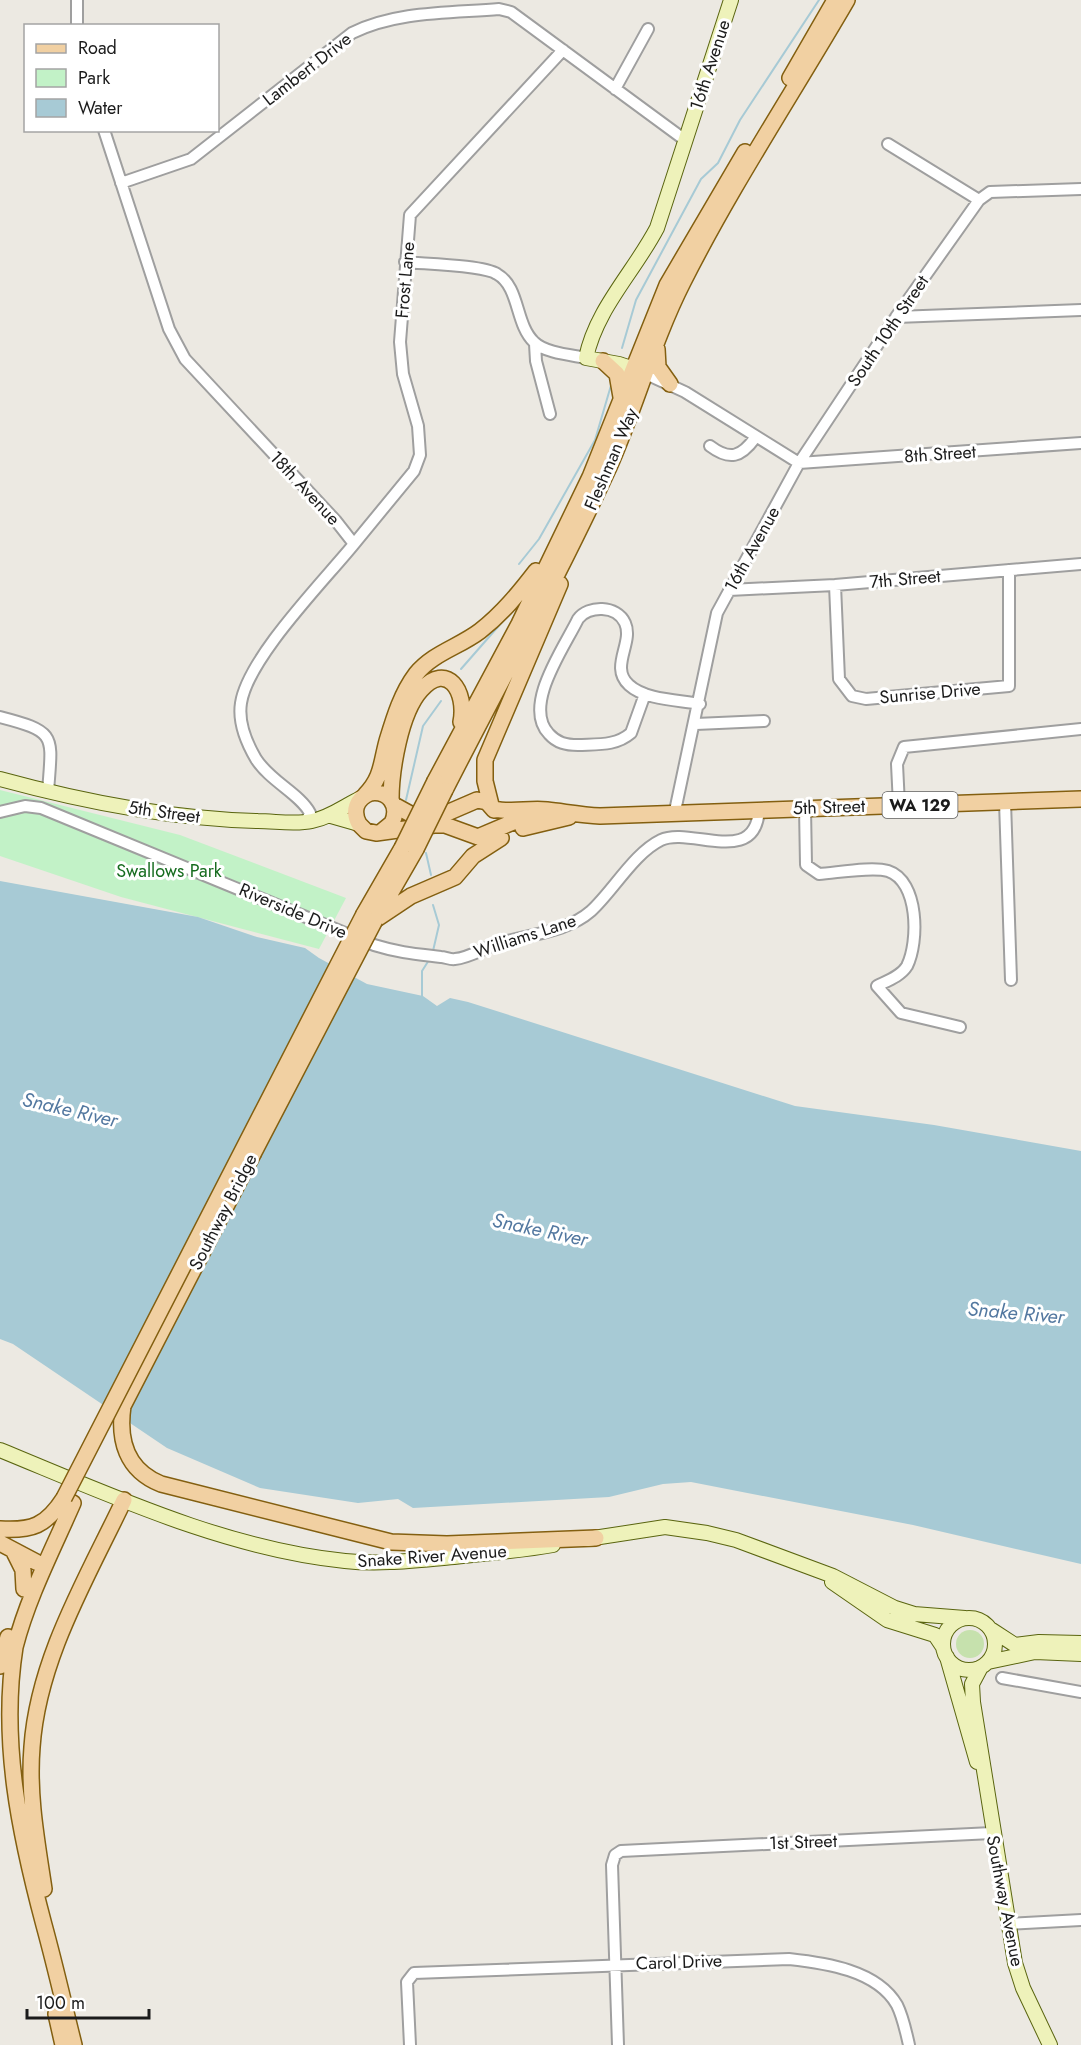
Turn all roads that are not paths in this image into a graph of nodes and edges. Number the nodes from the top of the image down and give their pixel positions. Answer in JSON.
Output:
{"nodes":[{"id":1,"x":77,"y":0,"type":"edge"},
{"id":2,"x":731,"y":0,"type":"edge"},
{"id":3,"x":835,"y":0,"type":"edge"},
{"id":4,"x":848,"y":0,"type":"edge"},
{"id":5,"x":77,"y":24,"type":"edge"},
{"id":6,"x":648,"y":29,"type":"dead end"},
{"id":7,"x":563,"y":50,"type":"junction"},
{"id":8,"x":615,"y":89,"type":"junction"},
{"id":9,"x":105,"y":132,"type":"edge"},
{"id":10,"x":685,"y":140,"type":"junction"},
{"id":11,"x":888,"y":144,"type":"dead end"},
{"id":12,"x":121,"y":183,"type":"junction"},
{"id":13,"x":1081,"y":189,"type":"edge"},
{"id":14,"x":979,"y":200,"type":"junction"},
{"id":15,"x":405,"y":262,"type":"junction"},
{"id":16,"x":1081,"y":310,"type":"edge"},
{"id":17,"x":896,"y":317,"type":"junction"},
{"id":18,"x":535,"y":344,"type":"junction"},
{"id":19,"x":657,"y":347,"type":"junction"},
{"id":20,"x":586,"y":358,"type":"junction"},
{"id":21,"x":603,"y":362,"type":"junction"},
{"id":22,"x":640,"y":371,"type":"junction"},
{"id":23,"x":670,"y":384,"type":"junction"},
{"id":24,"x":620,"y":403,"type":"junction"},
{"id":25,"x":550,"y":414,"type":"dead end"},
{"id":26,"x":755,"y":438,"type":"junction"},
{"id":27,"x":1081,"y":443,"type":"edge"},
{"id":28,"x":710,"y":446,"type":"dead end"},
{"id":29,"x":799,"y":463,"type":"junction"},
{"id":30,"x":354,"y":544,"type":"junction"},
{"id":31,"x":571,"y":550,"type":"junction"},
{"id":32,"x":552,"y":552,"type":"junction"},
{"id":33,"x":1081,"y":564,"type":"edge"},
{"id":34,"x":1009,"y":570,"type":"junction"},
{"id":35,"x":835,"y":585,"type":"junction"},
{"id":36,"x":729,"y":590,"type":"junction"},
{"id":37,"x":645,"y":694,"type":"junction"},
{"id":38,"x":700,"y":704,"type":"junction"},
{"id":39,"x":0,"y":717,"type":"edge"},
{"id":40,"x":764,"y":721,"type":"dead end"},
{"id":41,"x":696,"y":724,"type":"junction"},
{"id":42,"x":1081,"y":729,"type":"edge"},
{"id":43,"x":459,"y":734,"type":"junction"},
{"id":44,"x":0,"y":779,"type":"edge"},
{"id":45,"x":440,"y":785,"type":"junction"},
{"id":46,"x":48,"y":792,"type":"junction"},
{"id":47,"x":363,"y":796,"type":"junction"},
{"id":48,"x":1081,"y":799,"type":"edge"},
{"id":49,"x":392,"y":802,"type":"junction"},
{"id":50,"x":1005,"y":802,"type":"junction"},
{"id":51,"x":898,"y":805,"type":"junction"},
{"id":52,"x":492,"y":807,"type":"junction"},
{"id":53,"x":805,"y":808,"type":"junction"},
{"id":54,"x":759,"y":809,"type":"junction"},
{"id":55,"x":675,"y":811,"type":"junction"},
{"id":56,"x":0,"y":812,"type":"edge"},
{"id":57,"x":576,"y":815,"type":"junction"},
{"id":58,"x":331,"y":816,"type":"junction"},
{"id":59,"x":553,"y":820,"type":"junction"},
{"id":60,"x":306,"y":822,"type":"junction"},
{"id":61,"x":359,"y":824,"type":"junction"},
{"id":62,"x":381,"y":832,"type":"junction"},
{"id":63,"x":487,"y":834,"type":"junction"},
{"id":64,"x":429,"y":887,"type":"junction"},
{"id":65,"x":369,"y":917,"type":"junction"},
{"id":66,"x":454,"y":959,"type":"joint"},
{"id":67,"x":1011,"y":980,"type":"dead end"},
{"id":68,"x":960,"y":1027,"type":"dead end"},
{"id":69,"x":123,"y":1406,"type":"junction"},
{"id":70,"x":0,"y":1450,"type":"edge"},
{"id":71,"x":124,"y":1500,"type":"junction"},
{"id":72,"x":68,"y":1501,"type":"junction"},
{"id":73,"x":0,"y":1529,"type":"edge"},
{"id":74,"x":596,"y":1538,"type":"junction"},
{"id":75,"x":6,"y":1547,"type":"edge"},
{"id":76,"x":51,"y":1555,"type":"junction"},
{"id":77,"x":36,"y":1562,"type":"junction"},
{"id":78,"x":801,"y":1565,"type":"junction"},
{"id":79,"x":24,"y":1589,"type":"junction"},
{"id":80,"x":965,"y":1618,"type":"junction"},
{"id":81,"x":992,"y":1630,"type":"junction"},
{"id":82,"x":1081,"y":1643,"type":"edge"},
{"id":83,"x":945,"y":1652,"type":"junction"},
{"id":84,"x":1081,"y":1654,"type":"edge"},
{"id":85,"x":984,"y":1665,"type":"junction"},
{"id":86,"x":0,"y":1666,"type":"edge"},
{"id":87,"x":1002,"y":1678,"type":"dead end"},
{"id":88,"x":1081,"y":1692,"type":"edge"},
{"id":89,"x":0,"y":1784,"type":"edge"},
{"id":90,"x":985,"y":1787,"type":"junction"},
{"id":91,"x":992,"y":1833,"type":"junction"},
{"id":92,"x":1081,"y":1920,"type":"edge"},
{"id":93,"x":1007,"y":1924,"type":"junction"},
{"id":94,"x":53,"y":1957,"type":"junction"},
{"id":95,"x":615,"y":1964,"type":"junction"},
{"id":96,"x":63,"y":2045,"type":"edge"},
{"id":97,"x":74,"y":2045,"type":"edge"},
{"id":98,"x":410,"y":2045,"type":"edge"},
{"id":99,"x":618,"y":2045,"type":"edge"},
{"id":100,"x":909,"y":2045,"type":"edge"},
{"id":101,"x":1050,"y":2045,"type":"edge"}],
"edges":[{"from":1,"to":5,"type":"street"},
{"from":2,"to":10,"type":"main road","name":"16th Avenue"},
{"from":3,"to":22,"type":"main road","name":"Fleshman Way"},
{"from":4,"to":19,"type":"main road","name":"Fleshman Way"},
{"from":6,"to":8,"type":"street"},
{"from":7,"to":8,"type":"street","name":"Lambert Drive"},
{"from":7,"to":12,"type":"street","name":"Lambert Drive"},
{"from":7,"to":15,"type":"street","name":"Frost Lane"},
{"from":8,"to":10,"type":"street","name":"Lambert Drive"},
{"from":9,"to":12,"type":"street","name":"18th Avenue"},
{"from":10,"to":20,"type":"main road","name":"16th Avenue"},
{"from":11,"to":14,"type":"street"},
{"from":12,"to":30,"type":"street","name":"18th Avenue"},
{"from":13,"to":14,"type":"street"},
{"from":14,"to":17,"type":"street","name":"South 10th Street"},
{"from":15,"to":18,"type":"street"},
{"from":15,"to":30,"type":"street","name":"Frost Lane"},
{"from":16,"to":17,"type":"street"},
{"from":17,"to":29,"type":"street","name":"South 10th Street"},
{"from":18,"to":20,"type":"street"},
{"from":18,"to":25,"type":"street"},
{"from":19,"to":22,"type":"main road","name":"Fleshman Way"},
{"from":19,"to":23,"type":"main road"},
{"from":20,"to":21,"type":"main road"},
{"from":21,"to":22,"type":"main road"},
{"from":21,"to":24,"type":"main road"},
{"from":22,"to":23,"type":"street"},
{"from":22,"to":24,"type":"main road","name":"Fleshman Way"},
{"from":22,"to":31,"type":"main road","name":"Fleshman Way"},
{"from":23,"to":26,"type":"street"},
{"from":24,"to":32,"type":"main road","name":"Fleshman Way"},
{"from":26,"to":28,"type":"street"},
{"from":26,"to":29,"type":"street"},
{"from":27,"to":29,"type":"street","name":"8th Street"},
{"from":29,"to":36,"type":"street","name":"16th Avenue"},
{"from":30,"to":60,"type":"street"},
{"from":31,"to":45,"type":"main road","name":"Fleshman Way"},
{"from":31,"to":52,"type":"main road"},
{"from":32,"to":43,"type":"main road","name":"Fleshman Way"},
{"from":32,"to":47,"type":"main road"},
{"from":33,"to":34,"type":"street","name":"7th Street"},
{"from":34,"to":35,"type":"street","name":"7th Street"},
{"from":34,"to":35,"type":"street","name":"Sunrise Drive"},
{"from":35,"to":36,"type":"street","name":"7th Street"},
{"from":36,"to":38,"type":"street","name":"16th Avenue"},
{"from":37,"to":37,"type":"street"},
{"from":37,"to":38,"type":"street"},
{"from":38,"to":41,"type":"street","name":"16th Avenue"},
{"from":39,"to":46,"type":"street"},
{"from":40,"to":41,"type":"street"},
{"from":41,"to":55,"type":"street","name":"16th Avenue"},
{"from":42,"to":51,"type":"street"},
{"from":43,"to":45,"type":"main road","name":"Fleshman Way"},
{"from":43,"to":49,"type":"main road"},
{"from":44,"to":46,"type":"main road","name":"5th Street"},
{"from":45,"to":65,"type":"main road","name":"Fleshman Way","bridge":true},
{"from":46,"to":60,"type":"main road","name":"5th Street"},
{"from":47,"to":49,"type":"main road"},
{"from":47,"to":58,"type":"main road","name":"5th Street"},
{"from":47,"to":61,"type":"main road"},
{"from":48,"to":50,"type":"main road","name":"5th Street","number":"WA 129"},
{"from":49,"to":52,"type":"main road","name":"5th Street"},
{"from":49,"to":62,"type":"main road"},
{"from":50,"to":51,"type":"main road","name":"5th Street","number":"WA 129"},
{"from":50,"to":67,"type":"street"},
{"from":51,"to":53,"type":"main road","name":"5th Street","number":"WA 129"},
{"from":52,"to":57,"type":"main road","name":"5th Street"},
{"from":52,"to":63,"type":"main road"},
{"from":53,"to":54,"type":"main road","name":"5th Street","number":"WA 129"},
{"from":53,"to":68,"type":"street"},
{"from":54,"to":55,"type":"main road","name":"5th Street","number":"WA 129"},
{"from":54,"to":66,"type":"street","name":"Williams Lane"},
{"from":55,"to":57,"type":"main road","name":"5th Street","number":"WA 129"},
{"from":56,"to":66,"type":"street","name":"Riverside Drive"},
{"from":57,"to":59,"type":"main road","name":"5th Street"},
{"from":58,"to":60,"type":"main road","name":"5th Street"},
{"from":58,"to":61,"type":"main road","name":"5th Street"},
{"from":59,"to":63,"type":"main road","name":"5th Street"},
{"from":59,"to":64,"type":"main road"},
{"from":61,"to":62,"type":"main road"},
{"from":62,"to":63,"type":"main road"},
{"from":63,"to":64,"type":"main road","name":"5th Street"},
{"from":64,"to":65,"type":"main road"},
{"from":65,"to":69,"type":"main road","name":"Southway Bridge","bridge":true},
{"from":65,"to":72,"type":"main road","name":"Southway Bridge","bridge":true},
{"from":69,"to":72,"type":"main road","name":"Southway Bridge"},
{"from":69,"to":74,"type":"main road"},
{"from":70,"to":71,"type":"main road","name":"Snake River Avenue"},
{"from":71,"to":74,"type":"main road","name":"Snake River Avenue"},
{"from":71,"to":94,"type":"main road"},
{"from":72,"to":73,"type":"main road"},
{"from":72,"to":76,"type":"main road"},
{"from":72,"to":77,"type":"main road"},
{"from":74,"to":78,"type":"main road","name":"Snake River Avenue"},
{"from":75,"to":77,"type":"main road"},
{"from":75,"to":79,"type":"main road"},
{"from":76,"to":77,"type":"main road"},
{"from":76,"to":94,"type":"main road"},
{"from":77,"to":79,"type":"main road"},
{"from":78,"to":80,"type":"main road","name":"Snake River Avenue"},
{"from":78,"to":83,"type":"main road","name":"Snake River Avenue"},
{"from":79,"to":86,"type":"main road"},
{"from":80,"to":81,"type":"main road"},
{"from":80,"to":83,"type":"main road"},
{"from":81,"to":82,"type":"main road"},
{"from":81,"to":85,"type":"main road"},
{"from":83,"to":85,"type":"main road"},
{"from":83,"to":90,"type":"main road","name":"Southway Avenue"},
{"from":84,"to":85,"type":"main road"},
{"from":85,"to":90,"type":"main road","name":"Southway Avenue"},
{"from":87,"to":88,"type":"street"},
{"from":89,"to":96,"type":"main road"},
{"from":90,"to":91,"type":"main road","name":"Southway Avenue"},
{"from":91,"to":93,"type":"main road","name":"Southway Avenue"},
{"from":91,"to":95,"type":"street","name":"1st Street"},
{"from":92,"to":93,"type":"street"},
{"from":93,"to":101,"type":"main road","name":"Southway Avenue"},
{"from":94,"to":97,"type":"main road"},
{"from":95,"to":98,"type":"street","name":"Carol Drive"},
{"from":95,"to":99,"type":"street"},
{"from":95,"to":100,"type":"street","name":"Carol Drive"}]}
